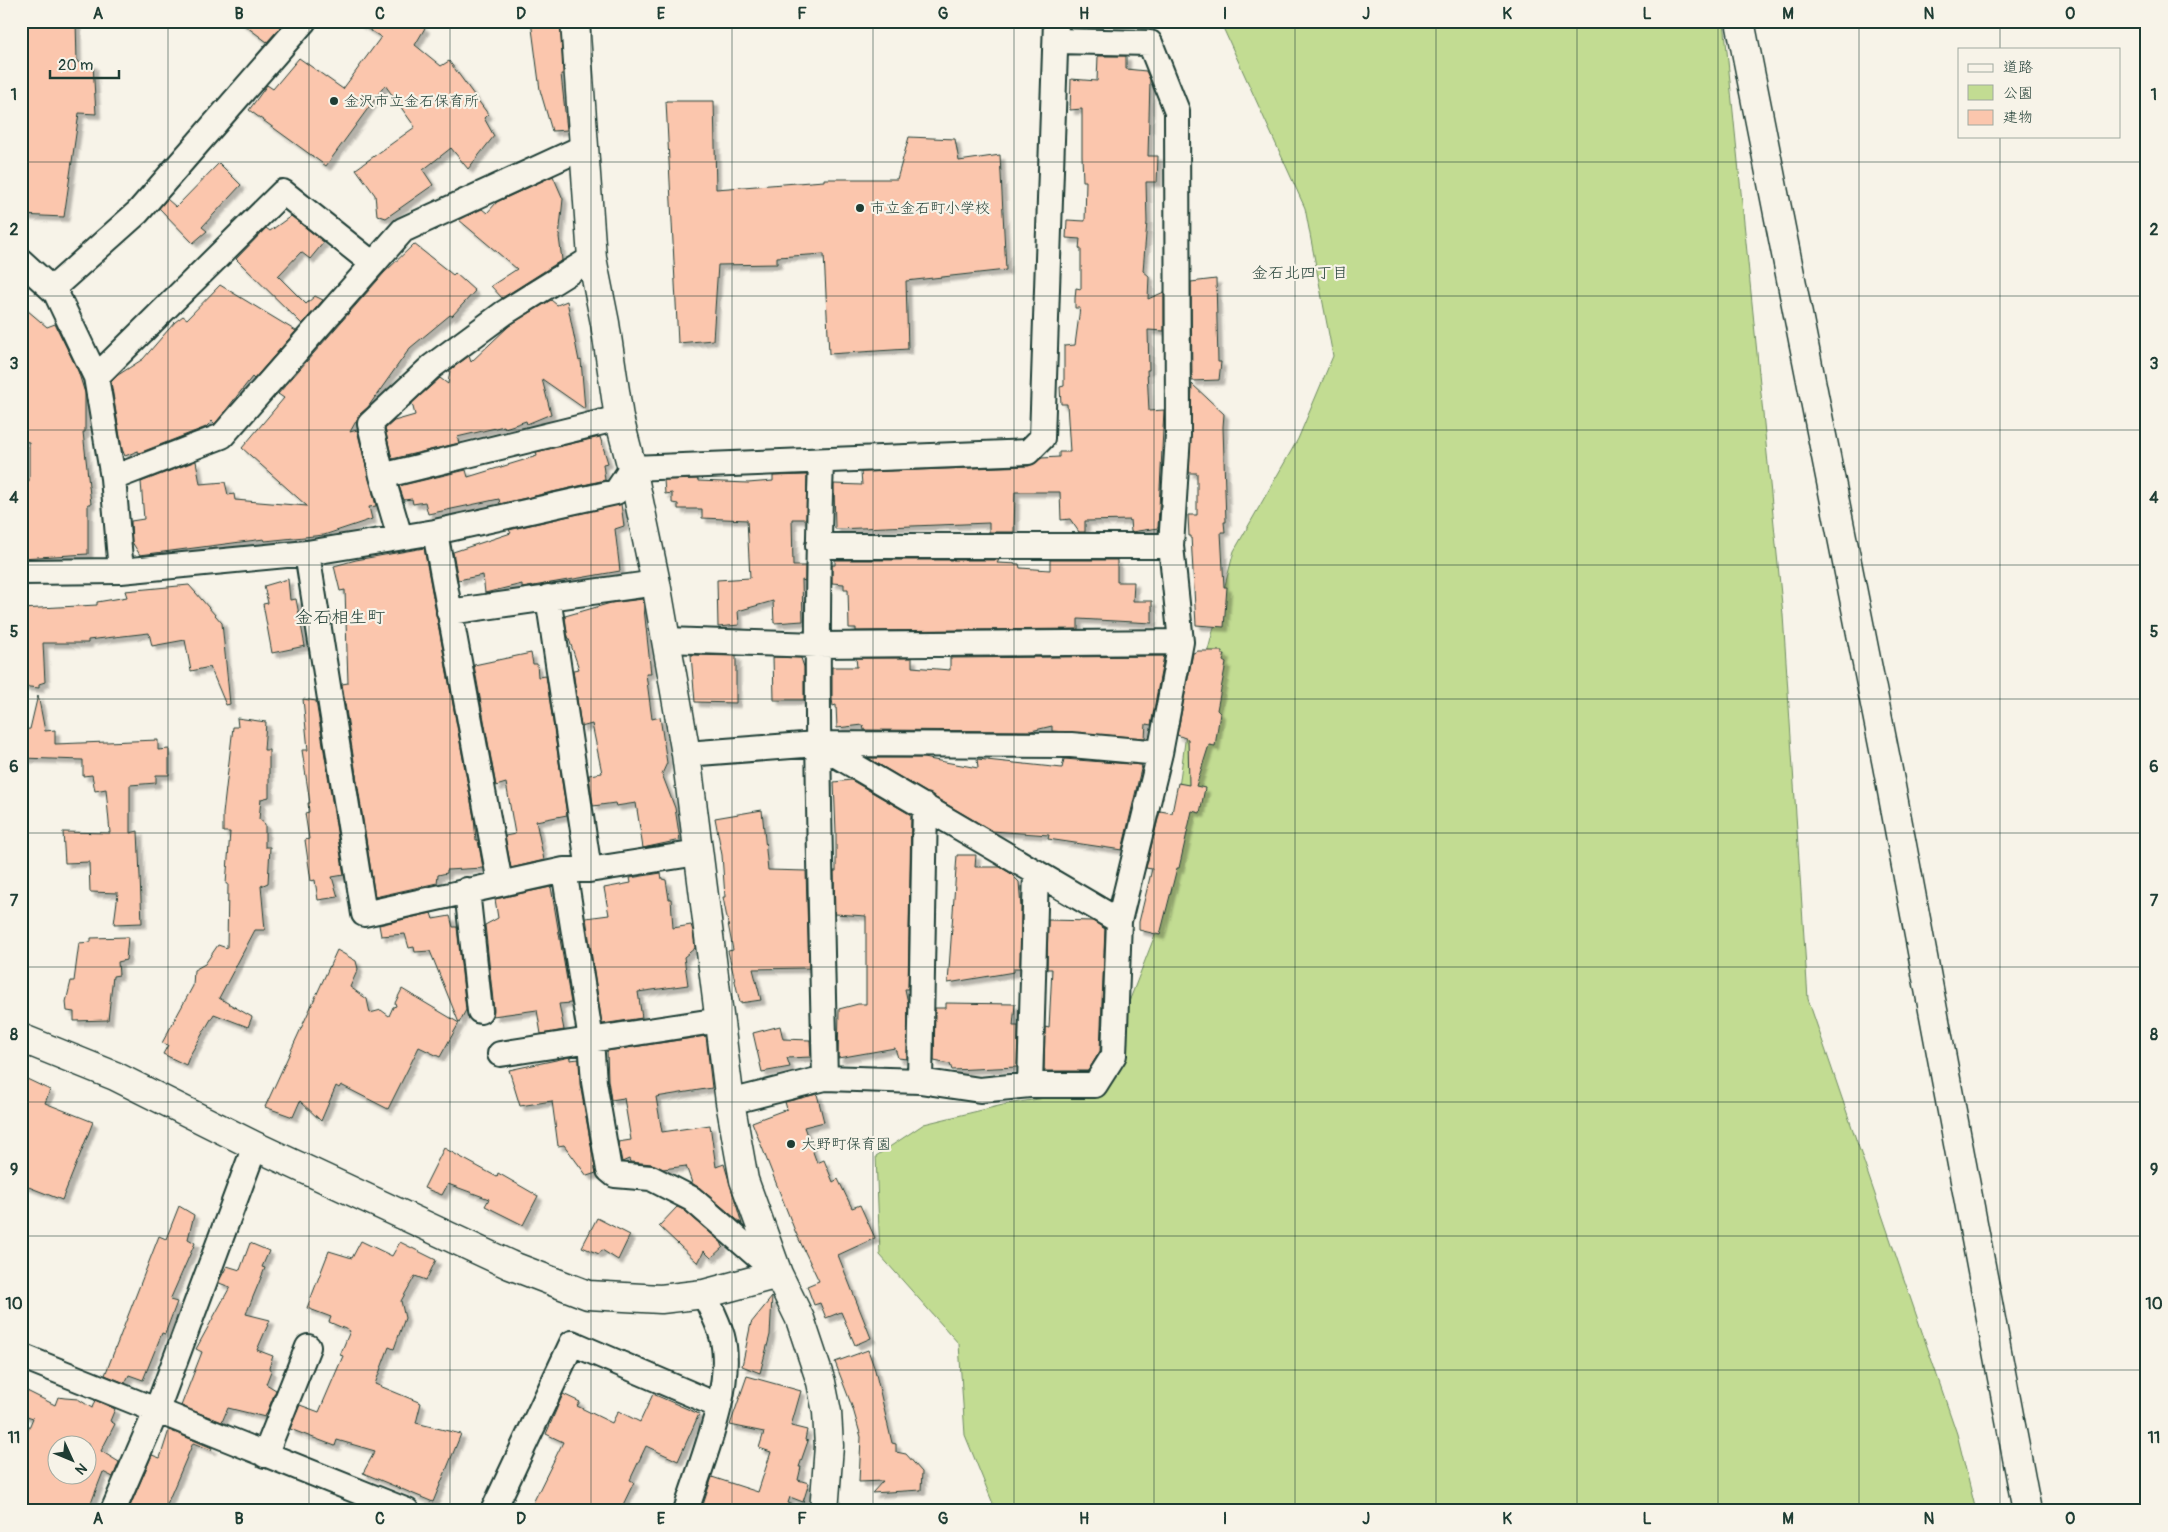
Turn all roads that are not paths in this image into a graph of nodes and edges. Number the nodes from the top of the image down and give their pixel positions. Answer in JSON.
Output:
{"nodes":[{"id":1,"x":304,"y":21,"type":"edge"},
{"id":2,"x":575,"y":21,"type":"edge"},
{"id":3,"x":1740,"y":21,"type":"edge"},
{"id":4,"x":1056,"y":31,"type":"edge"},
{"id":5,"x":584,"y":147,"type":"junction"},
{"id":6,"x":592,"y":258,"type":"junction"},
{"id":7,"x":21,"y":261,"type":"edge"},
{"id":8,"x":373,"y":264,"type":"junction"},
{"id":9,"x":52,"y":289,"type":"junction"},
{"id":10,"x":96,"y":376,"type":"junction"},
{"id":11,"x":619,"y":418,"type":"junction"},
{"id":12,"x":821,"y":461,"type":"junction"},
{"id":13,"x":632,"y":468,"type":"junction"},
{"id":14,"x":382,"y":476,"type":"junction"},
{"id":15,"x":113,"y":478,"type":"junction"},
{"id":16,"x":435,"y":532,"type":"junction"},
{"id":17,"x":400,"y":537,"type":"junction"},
{"id":18,"x":818,"y":546,"type":"junction"},
{"id":19,"x":1171,"y":546,"type":"junction"},
{"id":20,"x":306,"y":553,"type":"junction"},
{"id":21,"x":121,"y":571,"type":"junction"},
{"id":22,"x":21,"y":572,"type":"edge"},
{"id":23,"x":656,"y":583,"type":"junction"},
{"id":24,"x":548,"y":597,"type":"junction"},
{"id":25,"x":449,"y":612,"type":"junction"},
{"id":26,"x":666,"y":640,"type":"junction"},
{"id":27,"x":1181,"y":642,"type":"junction"},
{"id":28,"x":817,"y":645,"type":"junction"},
{"id":29,"x":817,"y":744,"type":"junction"},
{"id":30,"x":1160,"y":753,"type":"junction"},
{"id":31,"x":686,"y":754,"type":"junction"},
{"id":32,"x":925,"y":806,"type":"junction"},
{"id":33,"x":698,"y":854,"type":"junction"},
{"id":34,"x":564,"y":870,"type":"junction"},
{"id":35,"x":589,"y":870,"type":"junction"},
{"id":36,"x":1036,"y":872,"type":"junction"},
{"id":37,"x":500,"y":883,"type":"junction"},
{"id":38,"x":467,"y":890,"type":"junction"},
{"id":39,"x":1119,"y":921,"type":"junction"},
{"id":40,"x":480,"y":1011,"type":"dead end"},
{"id":41,"x":720,"y":1020,"type":"junction"},
{"id":42,"x":21,"y":1038,"type":"edge"},
{"id":43,"x":591,"y":1040,"type":"junction"},
{"id":44,"x":500,"y":1054,"type":"dead end"},
{"id":45,"x":825,"y":1078,"type":"junction"},
{"id":46,"x":920,"y":1081,"type":"junction"},
{"id":47,"x":1030,"y":1084,"type":"junction"},
{"id":48,"x":730,"y":1102,"type":"junction"},
{"id":49,"x":256,"y":1146,"type":"junction"},
{"id":50,"x":778,"y":1274,"type":"junction"},
{"id":51,"x":704,"y":1294,"type":"junction"},
{"id":52,"x":308,"y":1348,"type":"dead end"},
{"id":53,"x":22,"y":1359,"type":"edge"},
{"id":54,"x":719,"y":1406,"type":"junction"},
{"id":55,"x":156,"y":1412,"type":"junction"},
{"id":56,"x":265,"y":1455,"type":"junction"},
{"id":57,"x":113,"y":1511,"type":"edge"},
{"id":58,"x":407,"y":1511,"type":"edge"},
{"id":59,"x":493,"y":1511,"type":"edge"},
{"id":60,"x":686,"y":1511,"type":"edge"},
{"id":61,"x":824,"y":1511,"type":"edge"},
{"id":62,"x":2027,"y":1511,"type":"edge"}],
"edges":[{"from":1,"to":9,"type":"street"},
{"from":2,"to":5,"type":"street"},
{"from":3,"to":62,"type":"street"},
{"from":4,"to":12,"type":"street"},
{"from":4,"to":19,"type":"street"},
{"from":5,"to":6,"type":"street"},
{"from":5,"to":8,"type":"street"},
{"from":6,"to":11,"type":"street"},
{"from":6,"to":14,"type":"street"},
{"from":7,"to":9,"type":"street"},
{"from":8,"to":10,"type":"street"},
{"from":8,"to":15,"type":"street"},
{"from":9,"to":10,"type":"street"},
{"from":10,"to":15,"type":"street"},
{"from":11,"to":13,"type":"street"},
{"from":11,"to":14,"type":"street"},
{"from":12,"to":13,"type":"street"},
{"from":12,"to":18,"type":"street"},
{"from":13,"to":16,"type":"street"},
{"from":13,"to":23,"type":"street"},
{"from":14,"to":17,"type":"street"},
{"from":15,"to":21,"type":"street"},
{"from":16,"to":17,"type":"street"},
{"from":16,"to":25,"type":"street"},
{"from":17,"to":20,"type":"street"},
{"from":18,"to":19,"type":"street"},
{"from":18,"to":28,"type":"street"},
{"from":19,"to":27,"type":"street"},
{"from":20,"to":21,"type":"street"},
{"from":20,"to":38,"type":"street"},
{"from":21,"to":22,"type":"street"},
{"from":23,"to":24,"type":"street"},
{"from":23,"to":26,"type":"street"},
{"from":24,"to":25,"type":"street"},
{"from":24,"to":35,"type":"street"},
{"from":25,"to":37,"type":"street"},
{"from":26,"to":28,"type":"street"},
{"from":26,"to":31,"type":"street"},
{"from":27,"to":28,"type":"street"},
{"from":27,"to":30,"type":"street"},
{"from":28,"to":29,"type":"street"},
{"from":29,"to":30,"type":"street"},
{"from":29,"to":31,"type":"street"},
{"from":29,"to":32,"type":"street"},
{"from":29,"to":45,"type":"street"},
{"from":30,"to":39,"type":"street"},
{"from":31,"to":33,"type":"street"},
{"from":32,"to":36,"type":"street"},
{"from":32,"to":46,"type":"street"},
{"from":33,"to":35,"type":"street"},
{"from":33,"to":41,"type":"street"},
{"from":34,"to":35,"type":"street"},
{"from":34,"to":37,"type":"street"},
{"from":34,"to":43,"type":"street"},
{"from":36,"to":39,"type":"street"},
{"from":36,"to":47,"type":"street"},
{"from":37,"to":38,"type":"street"},
{"from":38,"to":40,"type":"street"},
{"from":39,"to":47,"type":"street"},
{"from":41,"to":43,"type":"street"},
{"from":41,"to":48,"type":"street"},
{"from":42,"to":49,"type":"street"},
{"from":43,"to":44,"type":"street"},
{"from":43,"to":50,"type":"street"},
{"from":45,"to":46,"type":"street"},
{"from":45,"to":48,"type":"street"},
{"from":46,"to":47,"type":"street"},
{"from":48,"to":50,"type":"street"},
{"from":49,"to":51,"type":"street"},
{"from":49,"to":55,"type":"street"},
{"from":50,"to":51,"type":"street"},
{"from":50,"to":61,"type":"street"},
{"from":51,"to":54,"type":"street"},
{"from":52,"to":56,"type":"street"},
{"from":53,"to":55,"type":"street"},
{"from":54,"to":59,"type":"street"},
{"from":54,"to":60,"type":"street"},
{"from":55,"to":56,"type":"street"},
{"from":55,"to":57,"type":"street"},
{"from":56,"to":58,"type":"street"}]}
